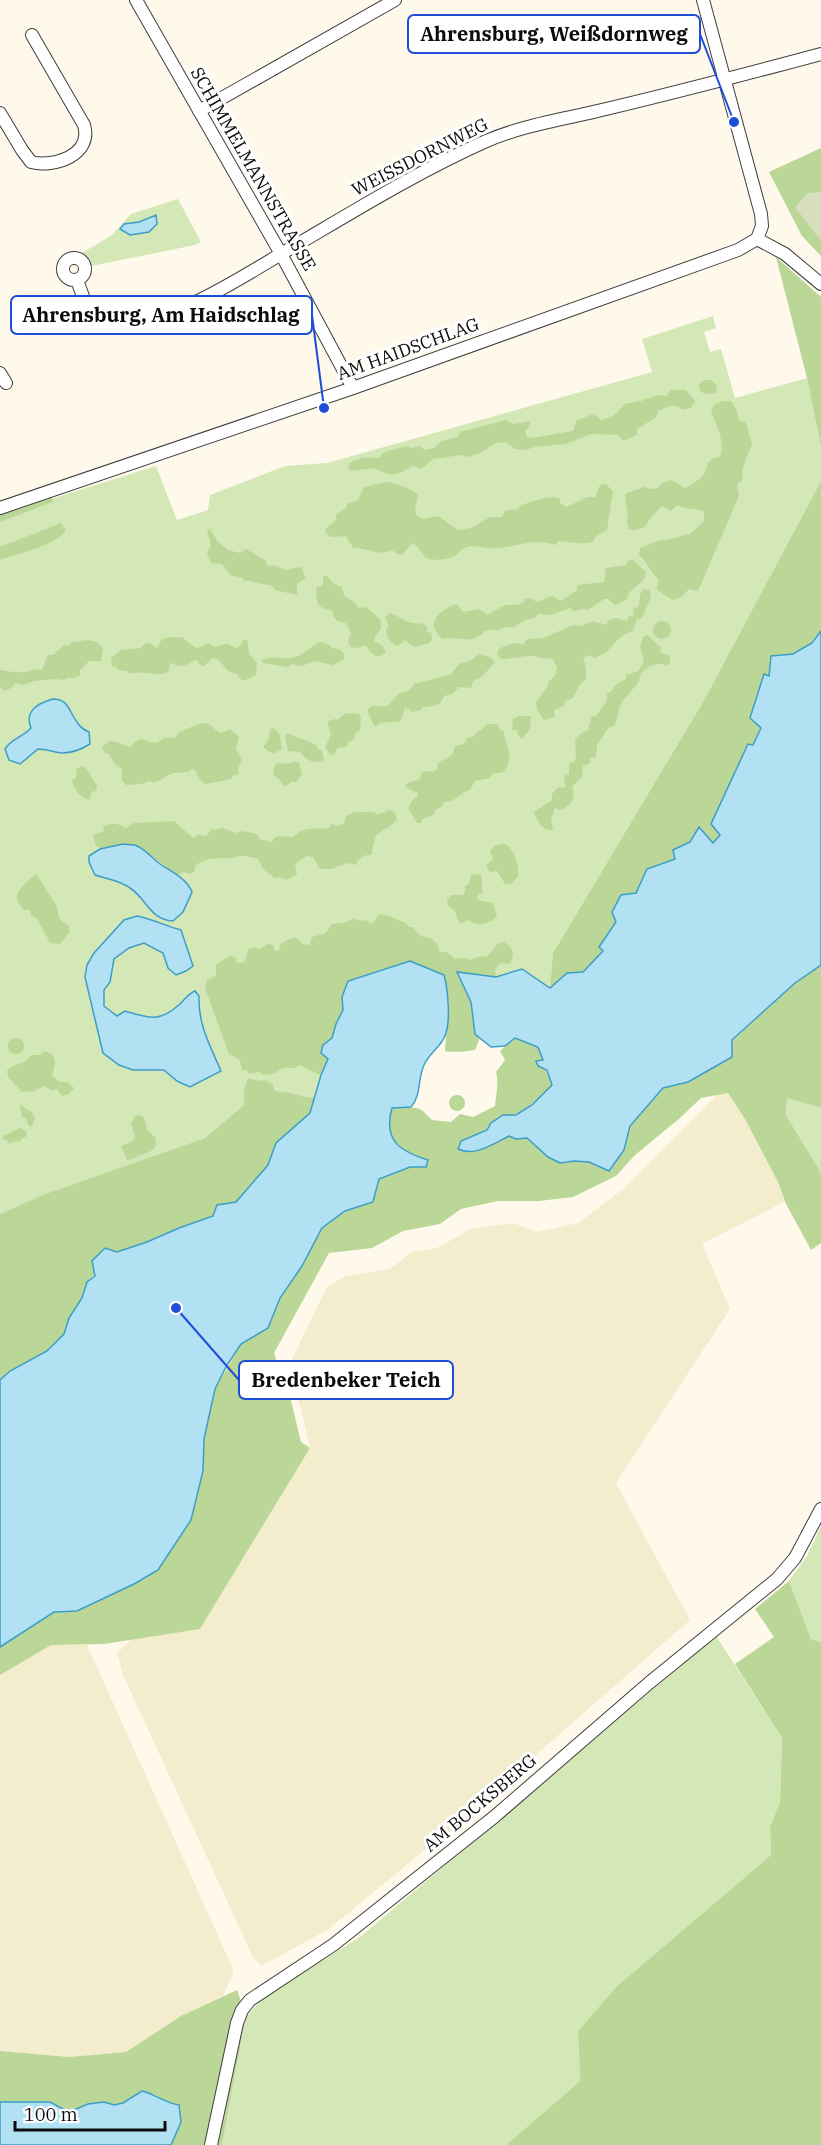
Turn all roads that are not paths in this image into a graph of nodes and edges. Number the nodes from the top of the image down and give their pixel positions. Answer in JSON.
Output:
{"nodes":[{"id":1,"x":136,"y":0,"type":"edge"},
{"id":2,"x":395,"y":0,"type":"edge"},
{"id":3,"x":703,"y":0,"type":"edge"},
{"id":4,"x":32,"y":35,"type":"dead end"},
{"id":5,"x":821,"y":54,"type":"edge"},
{"id":6,"x":725,"y":80,"type":"junction"},
{"id":7,"x":199,"y":111,"type":"junction"},
{"id":8,"x":0,"y":113,"type":"edge"},
{"id":9,"x":757,"y":239,"type":"junction"},
{"id":10,"x":281,"y":254,"type":"junction"},
{"id":11,"x":77,"y":280,"type":"dead end"},
{"id":12,"x":821,"y":284,"type":"edge"},
{"id":13,"x":353,"y":388,"type":"junction"},
{"id":14,"x":0,"y":508,"type":"edge"},
{"id":15,"x":821,"y":1509,"type":"edge"},
{"id":16,"x":211,"y":2145,"type":"edge"}],
"edges":[{"from":1,"to":7,"type":"street","name":"SCHIMMELMANNSTRASSE"},
{"from":2,"to":7,"type":"street"},
{"from":3,"to":6,"type":"street"},
{"from":4,"to":8,"type":"street"},
{"from":5,"to":6,"type":"street","name":"WEISSDORNWEG"},
{"from":6,"to":9,"type":"street"},
{"from":6,"to":10,"type":"street","name":"WEISSDORNWEG"},
{"from":7,"to":10,"type":"street","name":"SCHIMMELMANNSTRASSE"},
{"from":9,"to":12,"type":"street"},
{"from":9,"to":13,"type":"street","name":"AM HAIDSCHLAG"},
{"from":10,"to":11,"type":"street","name":"WEISSDORNWEG"},
{"from":10,"to":13,"type":"street","name":"SCHIMMELMANNSTRASSE"},
{"from":13,"to":14,"type":"street","name":"AM HAIDSCHLAG"},
{"from":15,"to":16,"type":"street","name":"AM BOCKSBERG"}]}
